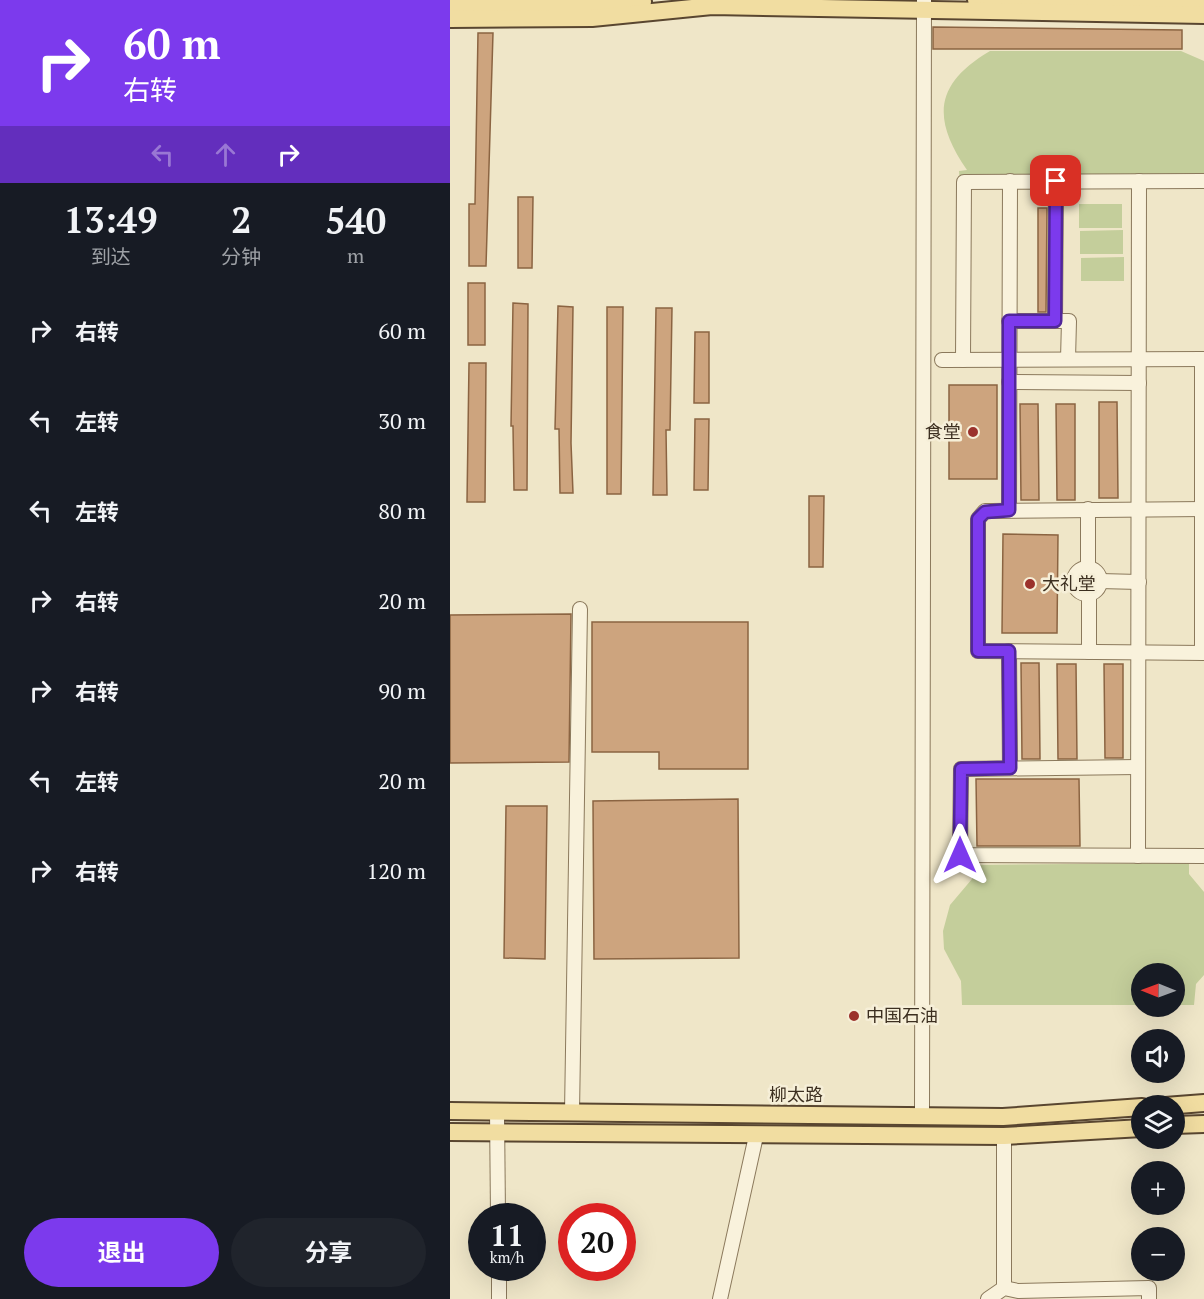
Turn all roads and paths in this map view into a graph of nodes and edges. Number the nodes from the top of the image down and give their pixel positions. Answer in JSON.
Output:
{"nodes":[{"id":1,"x":662,"y":0,"type":"edge"},
{"id":2,"x":976,"y":0,"type":"edge"},
{"id":3,"x":1204,"y":2,"type":"edge"},
{"id":4,"x":450,"y":6,"type":"edge"},
{"id":5,"x":924,"y":6,"type":"edge"},
{"id":6,"x":1204,"y":15,"type":"edge"},
{"id":7,"x":450,"y":19,"type":"edge"},
{"id":8,"x":1056,"y":181,"type":"junction"},
{"id":9,"x":1139,"y":181,"type":"junction"},
{"id":10,"x":1204,"y":181,"type":"edge"},
{"id":11,"x":1010,"y":182,"type":"junction"},
{"id":12,"x":1009,"y":321,"type":"junction"},
{"id":13,"x":1055,"y":321,"type":"junction"},
{"id":14,"x":1009,"y":359,"type":"junction"},
{"id":15,"x":1068,"y":359,"type":"junction"},
{"id":16,"x":1139,"y":359,"type":"junction"},
{"id":17,"x":1203,"y":359,"type":"edge"},
{"id":18,"x":942,"y":360,"type":"dead end"},
{"id":19,"x":963,"y":360,"type":"junction"},
{"id":20,"x":1009,"y":382,"type":"junction"},
{"id":21,"x":1139,"y":383,"type":"junction"},
{"id":22,"x":1203,"y":431,"type":"edge"},
{"id":23,"x":1088,"y":509,"type":"junction"},
{"id":24,"x":1139,"y":509,"type":"junction"},
{"id":25,"x":1009,"y":510,"type":"junction"},
{"id":26,"x":1203,"y":510,"type":"edge"},
{"id":27,"x":1088,"y":568,"type":"junction"},
{"id":28,"x":1100,"y":581,"type":"junction"},
{"id":29,"x":1139,"y":582,"type":"junction"},
{"id":30,"x":1089,"y":594,"type":"junction"},
{"id":31,"x":580,"y":609,"type":"dead end"},
{"id":32,"x":1009,"y":651,"type":"junction"},
{"id":33,"x":1089,"y":652,"type":"junction"},
{"id":34,"x":1139,"y":652,"type":"junction"},
{"id":35,"x":1203,"y":653,"type":"edge"},
{"id":36,"x":1138,"y":767,"type":"junction"},
{"id":37,"x":1010,"y":768,"type":"junction"},
{"id":38,"x":1138,"y":856,"type":"junction"},
{"id":39,"x":1204,"y":856,"type":"edge"},
{"id":40,"x":1204,"y":1103,"type":"edge"},
{"id":41,"x":1185,"y":1104,"type":"edge"},
{"id":42,"x":1131,"y":1108,"type":"edge"},
{"id":43,"x":450,"y":1111,"type":"edge"},
{"id":44,"x":497,"y":1112,"type":"junction"},
{"id":45,"x":572,"y":1113,"type":"junction"},
{"id":46,"x":922,"y":1115,"type":"junction"},
{"id":47,"x":1204,"y":1124,"type":"edge"},
{"id":48,"x":1185,"y":1125,"type":"edge"},
{"id":49,"x":1131,"y":1129,"type":"edge"},
{"id":50,"x":450,"y":1132,"type":"edge"},
{"id":51,"x":498,"y":1133,"type":"junction"},
{"id":52,"x":756,"y":1136,"type":"junction"},
{"id":53,"x":1004,"y":1136,"type":"junction"},
{"id":54,"x":498,"y":1203,"type":"edge"},
{"id":55,"x":499,"y":1281,"type":"edge"},
{"id":56,"x":1016,"y":1293,"type":"edge"},
{"id":57,"x":499,"y":1299,"type":"edge"},
{"id":58,"x":720,"y":1299,"type":"edge"},
{"id":59,"x":988,"y":1299,"type":"edge"},
{"id":60,"x":1149,"y":1299,"type":"edge"}],
"edges":[{"from":1,"to":4,"type":"main road"},
{"from":2,"to":3,"type":"main road"},
{"from":5,"to":6,"type":"main road"},
{"from":5,"to":7,"type":"main road"},
{"from":5,"to":46,"type":"street"},
{"from":8,"to":9,"type":"street"},
{"from":8,"to":11,"type":"street"},
{"from":8,"to":13,"type":"street"},
{"from":9,"to":10,"type":"street"},
{"from":9,"to":16,"type":"street"},
{"from":11,"to":12,"type":"street"},
{"from":11,"to":19,"type":"street"},
{"from":12,"to":13,"type":"street"},
{"from":12,"to":14,"type":"street"},
{"from":13,"to":15,"type":"street"},
{"from":14,"to":15,"type":"street"},
{"from":14,"to":19,"type":"street"},
{"from":14,"to":20,"type":"street"},
{"from":15,"to":16,"type":"street"},
{"from":16,"to":17,"type":"street"},
{"from":16,"to":21,"type":"street"},
{"from":17,"to":22,"type":"street"},
{"from":18,"to":19,"type":"street"},
{"from":20,"to":21,"type":"street"},
{"from":20,"to":25,"type":"street"},
{"from":21,"to":24,"type":"street"},
{"from":22,"to":26,"type":"street"},
{"from":23,"to":24,"type":"street"},
{"from":23,"to":25,"type":"street"},
{"from":23,"to":27,"type":"street"},
{"from":24,"to":26,"type":"street"},
{"from":24,"to":29,"type":"street"},
{"from":25,"to":32,"type":"street"},
{"from":26,"to":35,"type":"street"},
{"from":27,"to":28,"type":"street"},
{"from":27,"to":30,"type":"street"},
{"from":28,"to":29,"type":"street"},
{"from":28,"to":30,"type":"street"},
{"from":29,"to":34,"type":"street"},
{"from":30,"to":33,"type":"street"},
{"from":31,"to":45,"type":"street"},
{"from":32,"to":33,"type":"street"},
{"from":32,"to":37,"type":"street"},
{"from":33,"to":34,"type":"street"},
{"from":34,"to":35,"type":"street"},
{"from":34,"to":36,"type":"street"},
{"from":36,"to":37,"type":"street"},
{"from":36,"to":38,"type":"street"},
{"from":37,"to":38,"type":"street"},
{"from":38,"to":39,"type":"street"},
{"from":40,"to":41,"type":"main road"},
{"from":42,"to":46,"type":"main road","name":"柳太路"},
{"from":43,"to":44,"type":"main road","name":"柳太路"},
{"from":44,"to":45,"type":"main road","name":"柳太路"},
{"from":44,"to":51,"type":"street"},
{"from":45,"to":46,"type":"main road","name":"柳太路"},
{"from":47,"to":48,"type":"main road"},
{"from":49,"to":53,"type":"main road"},
{"from":50,"to":51,"type":"main road"},
{"from":51,"to":52,"type":"main road"},
{"from":51,"to":54,"type":"street"},
{"from":52,"to":53,"type":"main road"},
{"from":52,"to":58,"type":"street"},
{"from":53,"to":56,"type":"street"},
{"from":55,"to":57,"type":"street"},
{"from":56,"to":59,"type":"street"},
{"from":56,"to":60,"type":"street"}]}
